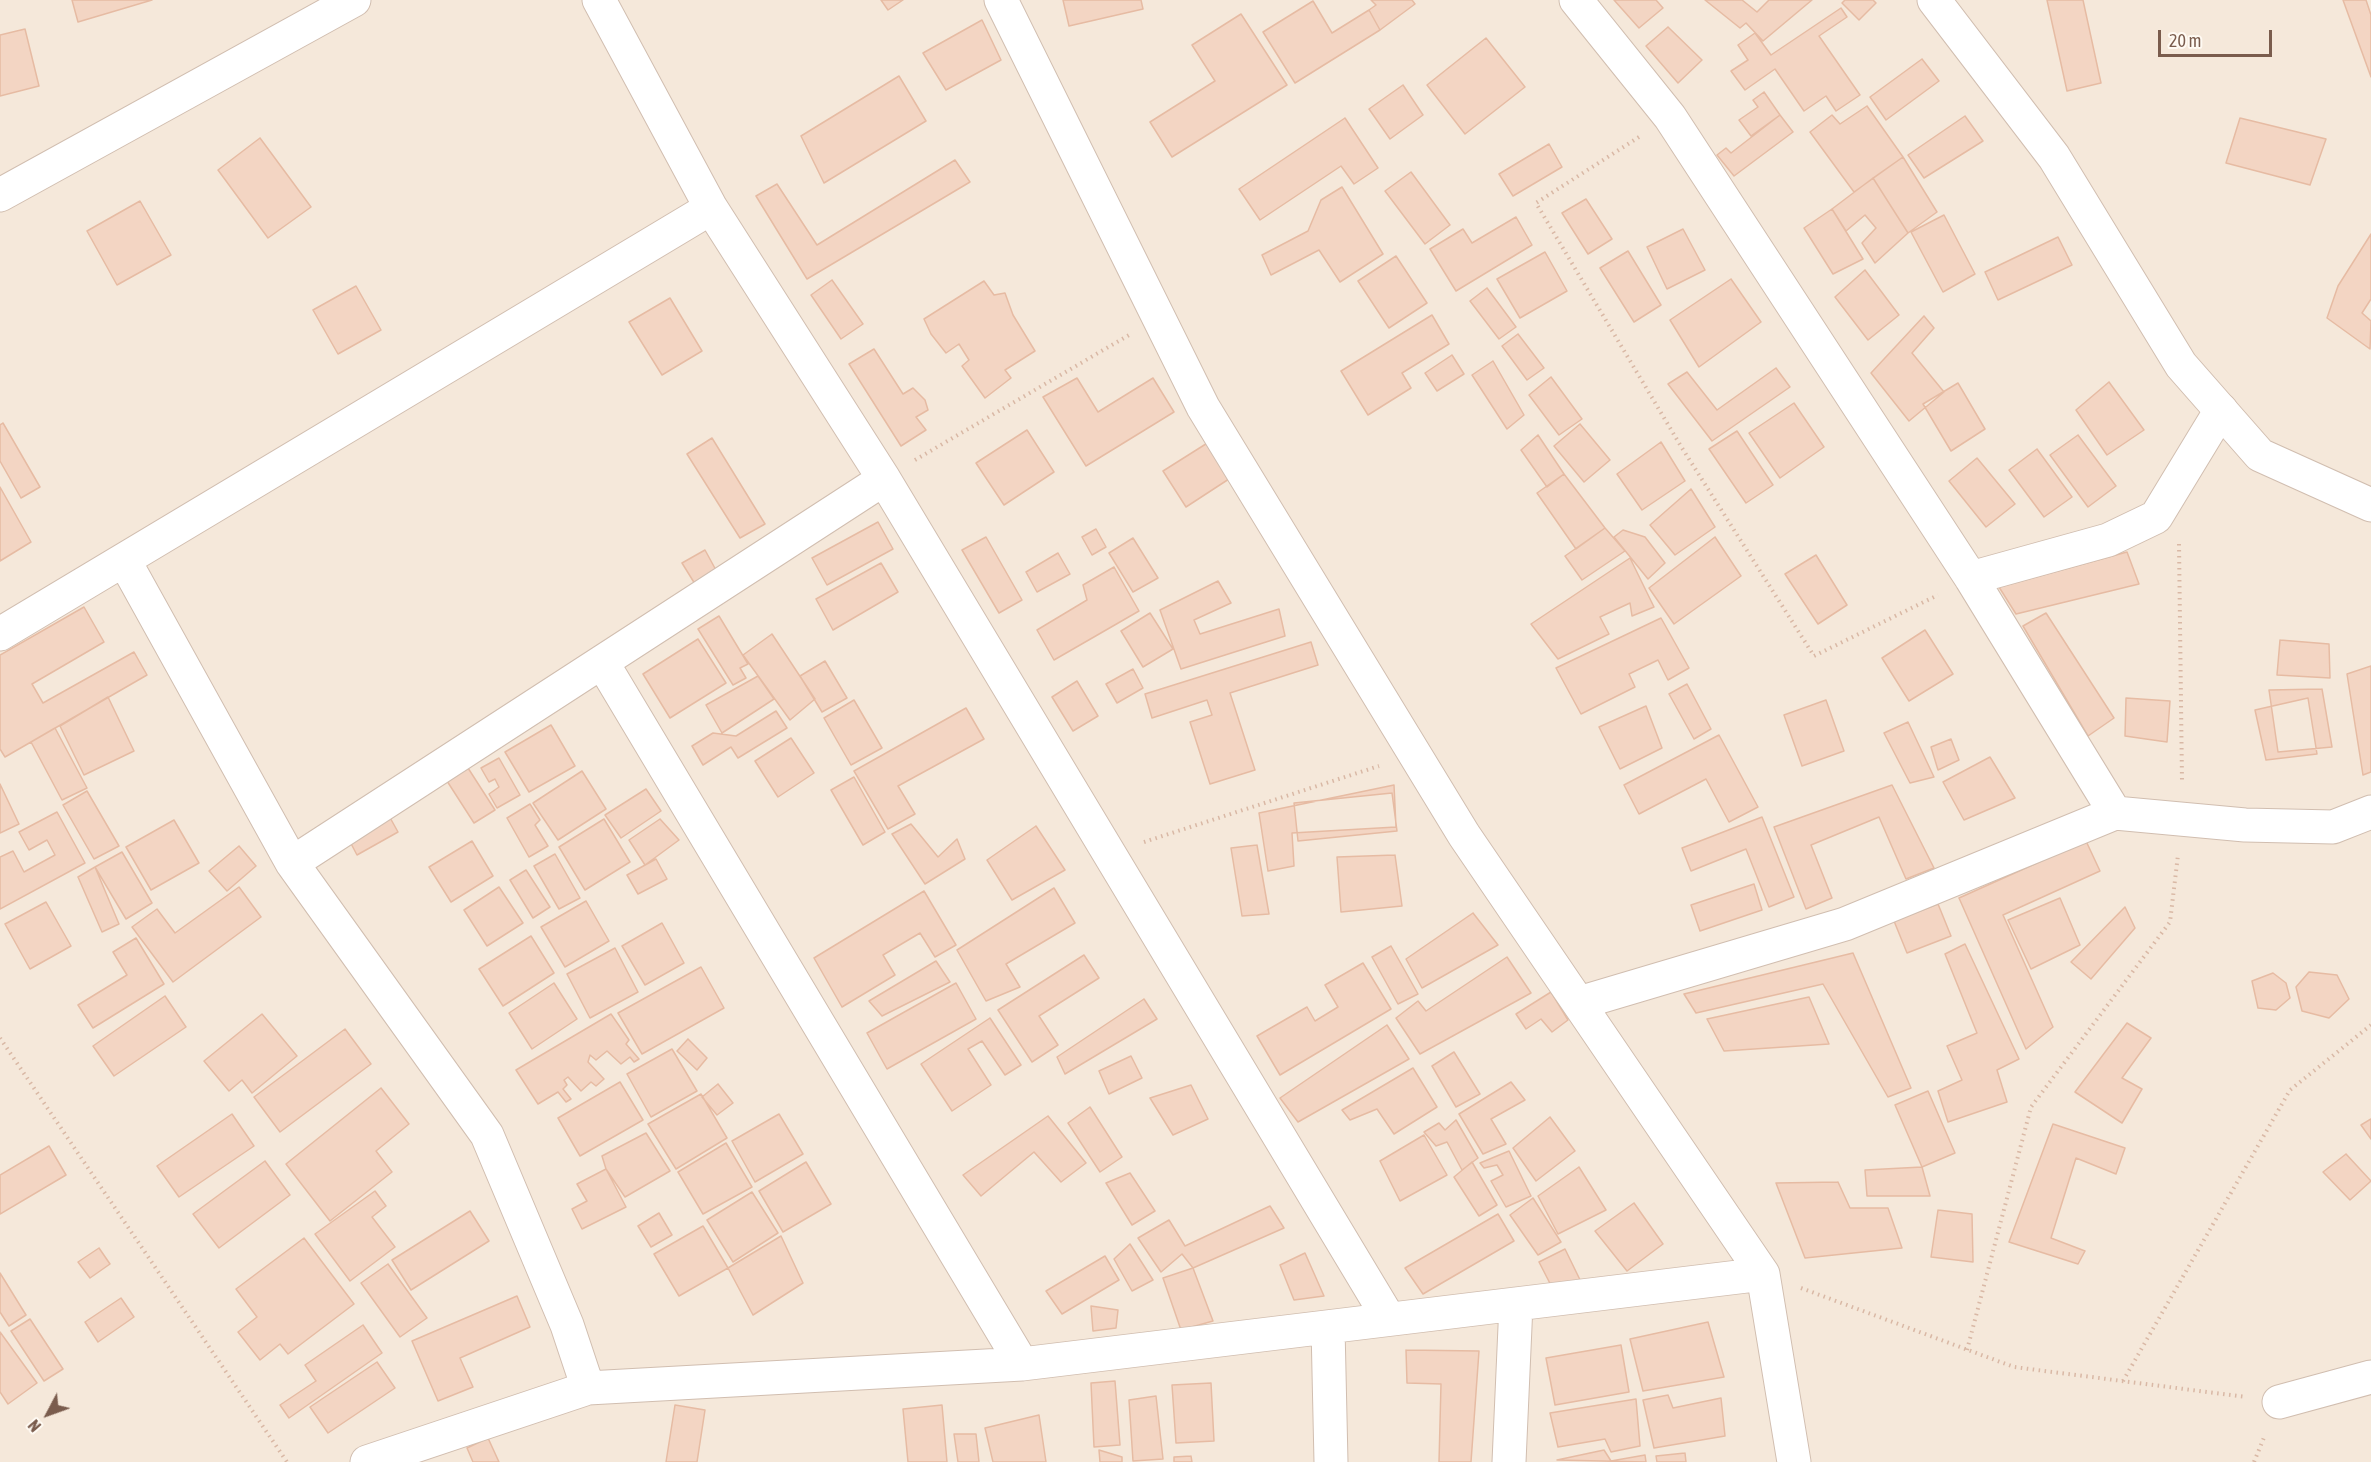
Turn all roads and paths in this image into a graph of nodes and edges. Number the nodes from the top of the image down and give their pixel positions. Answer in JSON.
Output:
{"nodes":[{"id":1,"x":354,"y":0,"type":"edge"},
{"id":2,"x":599,"y":0,"type":"edge"},
{"id":3,"x":1001,"y":0,"type":"edge"},
{"id":4,"x":1576,"y":0,"type":"edge"},
{"id":5,"x":1934,"y":0,"type":"edge"},
{"id":6,"x":1670,"y":117,"type":"junction"},
{"id":7,"x":0,"y":195,"type":"edge"},
{"id":8,"x":711,"y":208,"type":"junction"},
{"id":9,"x":1159,"y":318,"type":"junction"},
{"id":10,"x":2221,"y":410,"type":"junction"},
{"id":11,"x":884,"y":478,"type":"junction"},
{"id":12,"x":2371,"y":505,"type":"edge"},
{"id":13,"x":2179,"y":538,"type":"dead end"},
{"id":14,"x":124,"y":560,"type":"junction"},
{"id":15,"x":1971,"y":578,"type":"junction"},
{"id":16,"x":0,"y":634,"type":"edge"},
{"id":17,"x":602,"y":662,"type":"junction"},
{"id":18,"x":1415,"y":754,"type":"junction"},
{"id":19,"x":2371,"y":812,"type":"edge"},
{"id":20,"x":2115,"y":813,"type":"junction"},
{"id":21,"x":2182,"y":819,"type":"junction"},
{"id":22,"x":1109,"y":853,"type":"junction"},
{"id":23,"x":292,"y":863,"type":"junction"},
{"id":24,"x":1579,"y":1003,"type":"junction"},
{"id":25,"x":2371,"y":1025,"type":"edge"},
{"id":26,"x":0,"y":1038,"type":"edge"},
{"id":27,"x":1764,"y":1274,"type":"junction"},
{"id":28,"x":1516,"y":1304,"type":"junction"},
{"id":29,"x":1389,"y":1319,"type":"junction"},
{"id":30,"x":1328,"y":1326,"type":"junction"},
{"id":31,"x":1967,"y":1350,"type":"junction"},
{"id":32,"x":1022,"y":1364,"type":"junction"},
{"id":33,"x":2371,"y":1377,"type":"edge"},
{"id":34,"x":2123,"y":1381,"type":"junction"},
{"id":35,"x":588,"y":1388,"type":"junction"},
{"id":36,"x":2279,"y":1402,"type":"joint"},
{"id":37,"x":287,"y":1462,"type":"edge"},
{"id":38,"x":367,"y":1462,"type":"edge"},
{"id":39,"x":1331,"y":1462,"type":"edge"},
{"id":40,"x":1509,"y":1462,"type":"edge"},
{"id":41,"x":1794,"y":1462,"type":"edge"}],
"edges":[{"from":1,"to":7,"type":"street"},
{"from":2,"to":8,"type":"street"},
{"from":3,"to":9,"type":"street"},
{"from":4,"to":6,"type":"street"},
{"from":5,"to":10,"type":"street"},
{"from":6,"to":15,"type":"street"},
{"from":6,"to":15,"type":"path"},
{"from":8,"to":11,"type":"street"},
{"from":8,"to":14,"type":"street"},
{"from":9,"to":11,"type":"path"},
{"from":9,"to":18,"type":"street"},
{"from":10,"to":12,"type":"street"},
{"from":10,"to":15,"type":"street"},
{"from":11,"to":17,"type":"street"},
{"from":11,"to":22,"type":"street"},
{"from":13,"to":21,"type":"path"},
{"from":14,"to":16,"type":"street"},
{"from":14,"to":23,"type":"street"},
{"from":15,"to":20,"type":"street"},
{"from":17,"to":23,"type":"street"},
{"from":17,"to":32,"type":"street"},
{"from":18,"to":22,"type":"path"},
{"from":18,"to":24,"type":"street"},
{"from":19,"to":21,"type":"street"},
{"from":20,"to":21,"type":"street"},
{"from":20,"to":24,"type":"street"},
{"from":21,"to":31,"type":"path"},
{"from":22,"to":29,"type":"street"},
{"from":23,"to":35,"type":"street"},
{"from":24,"to":27,"type":"street"},
{"from":25,"to":34,"type":"path"},
{"from":26,"to":37,"type":"path"},
{"from":27,"to":28,"type":"street"},
{"from":27,"to":31,"type":"path"},
{"from":27,"to":41,"type":"street"},
{"from":28,"to":29,"type":"street"},
{"from":28,"to":40,"type":"street"},
{"from":29,"to":30,"type":"street"},
{"from":30,"to":32,"type":"street"},
{"from":30,"to":39,"type":"street"},
{"from":31,"to":34,"type":"path"},
{"from":32,"to":35,"type":"street"},
{"from":33,"to":36,"type":"street"},
{"from":34,"to":36,"type":"path"},
{"from":35,"to":38,"type":"street"}]}
